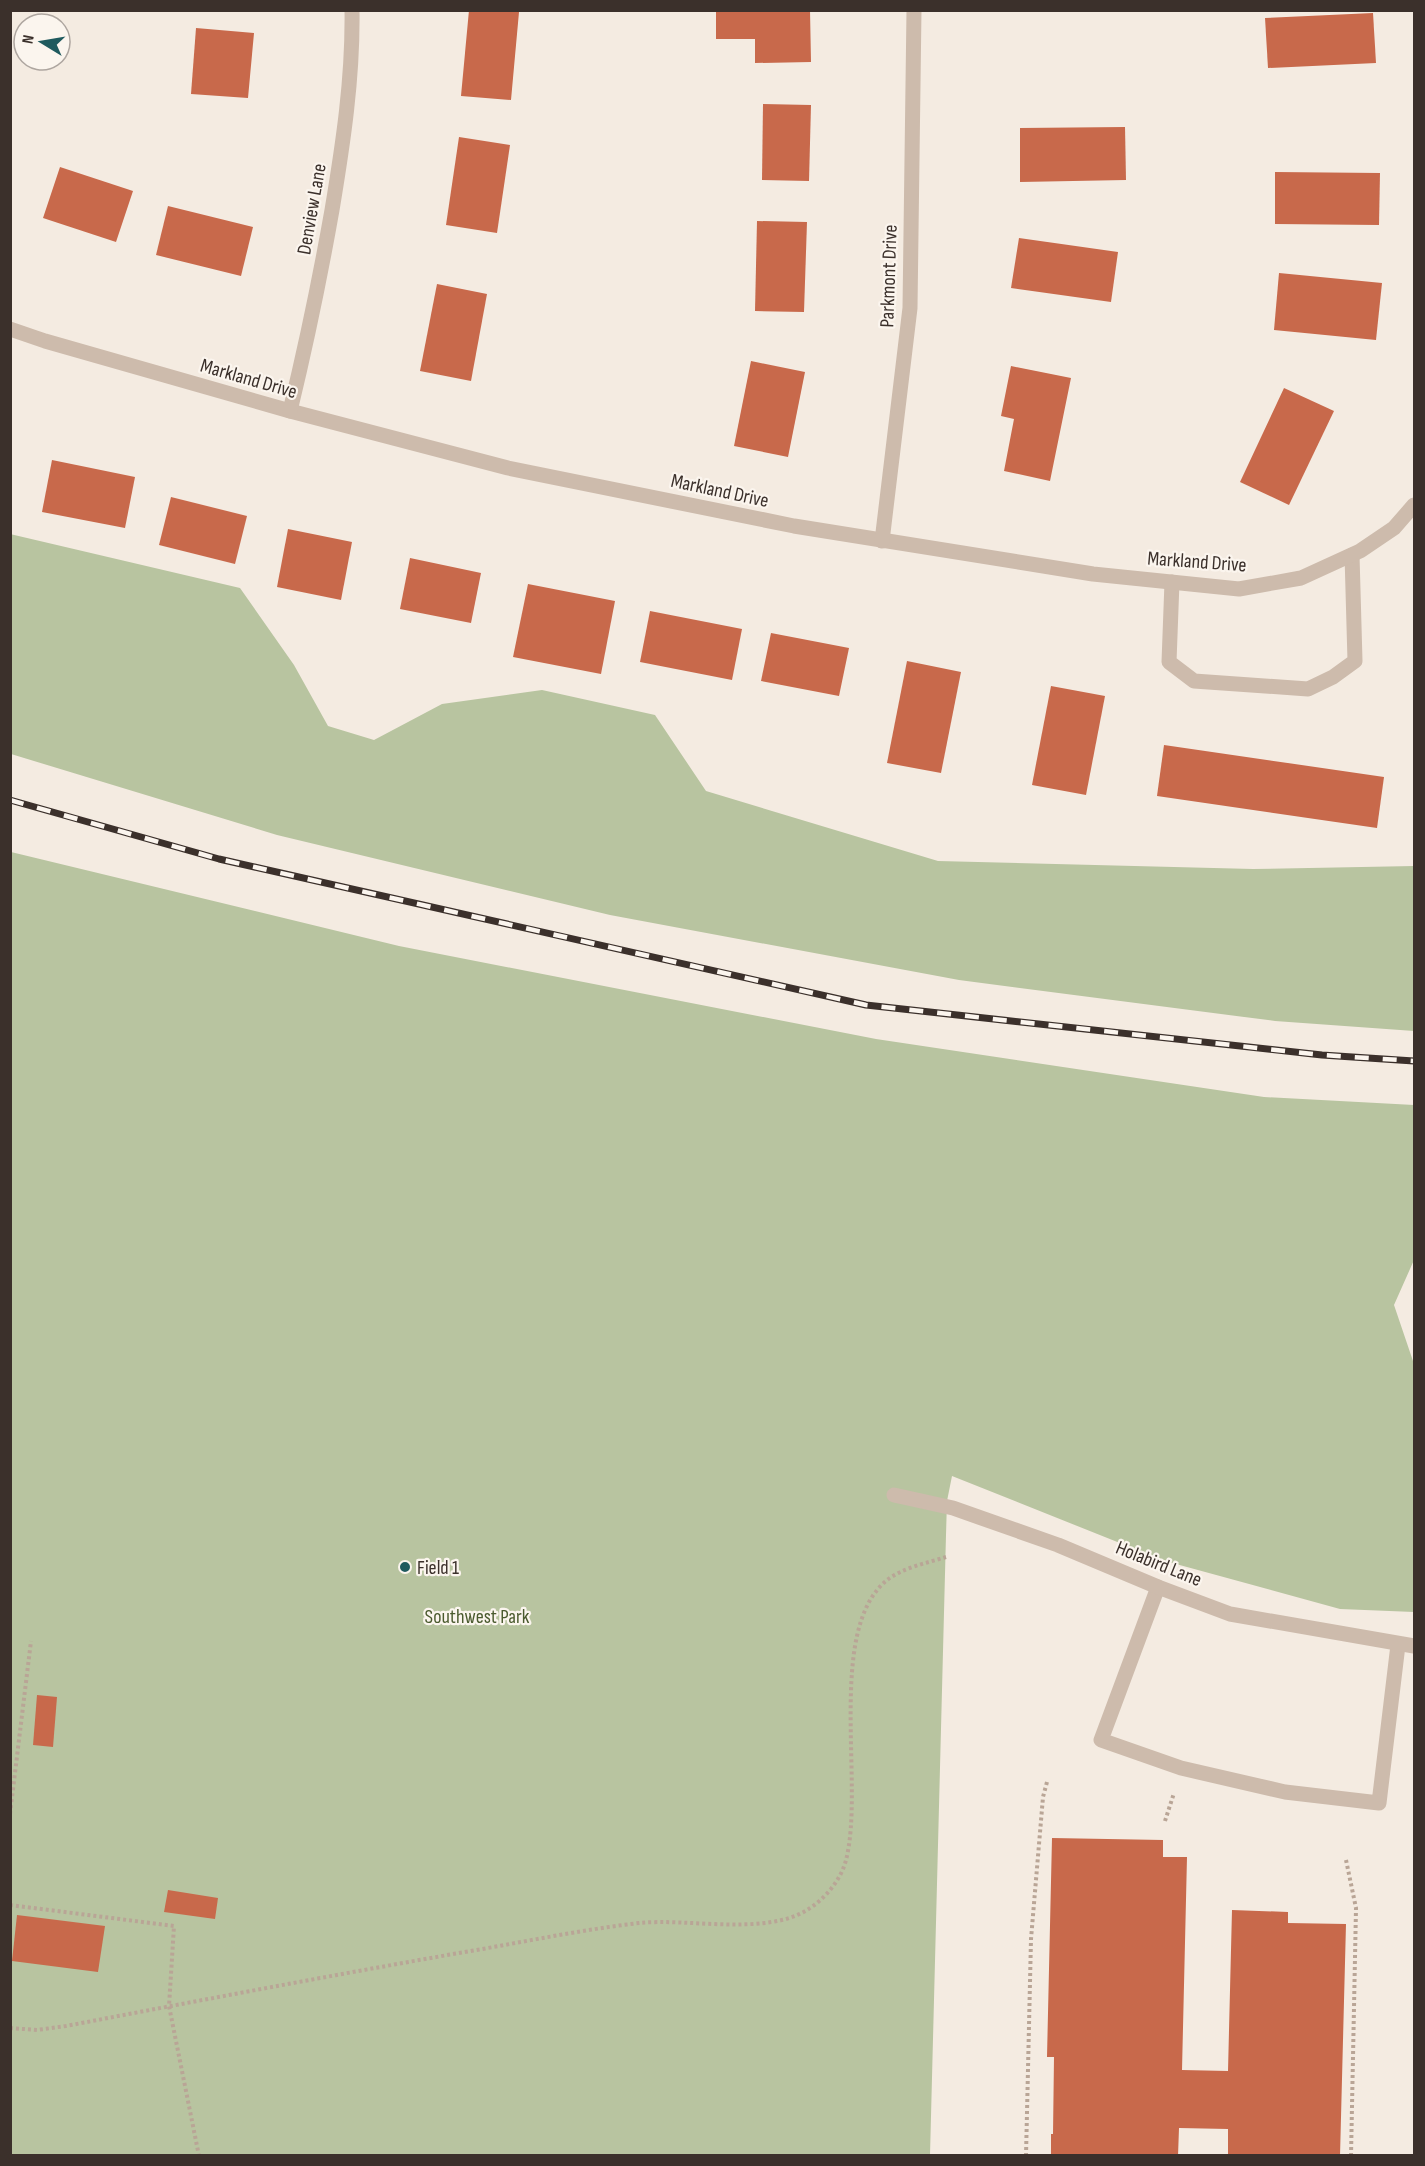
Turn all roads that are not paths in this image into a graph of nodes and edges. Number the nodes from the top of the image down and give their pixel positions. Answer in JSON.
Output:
{"nodes":[{"id":1,"x":352,"y":10,"type":"edge"},
{"id":2,"x":914,"y":10,"type":"edge"},
{"id":3,"x":10,"y":329,"type":"edge"},
{"id":4,"x":290,"y":411,"type":"junction"},
{"id":5,"x":1414,"y":505,"type":"edge"},
{"id":6,"x":882,"y":541,"type":"junction"},
{"id":7,"x":1352,"y":555,"type":"junction"},
{"id":8,"x":1172,"y":582,"type":"junction"},
{"id":9,"x":894,"y":1495,"type":"dead end"},
{"id":10,"x":1158,"y":1587,"type":"junction"},
{"id":11,"x":1398,"y":1645,"type":"junction"},
{"id":12,"x":1414,"y":1646,"type":"edge"}],
"edges":[{"from":1,"to":4,"type":"street","name":"Denview Lane"},
{"from":2,"to":6,"type":"street","name":"Parkmont Drive"},
{"from":3,"to":4,"type":"street","name":"Markland Drive"},
{"from":4,"to":6,"type":"street","name":"Markland Drive"},
{"from":5,"to":7,"type":"street","name":"Markland Drive"},
{"from":6,"to":8,"type":"street","name":"Markland Drive"},
{"from":7,"to":8,"type":"street","name":"Markland Drive"},
{"from":7,"to":8,"type":"street"},
{"from":9,"to":10,"type":"street","name":"Holabird Lane"},
{"from":10,"to":11,"type":"street","name":"Holabird Lane"},
{"from":10,"to":11,"type":"street"},
{"from":11,"to":12,"type":"street","name":"Holabird Lane"}]}
